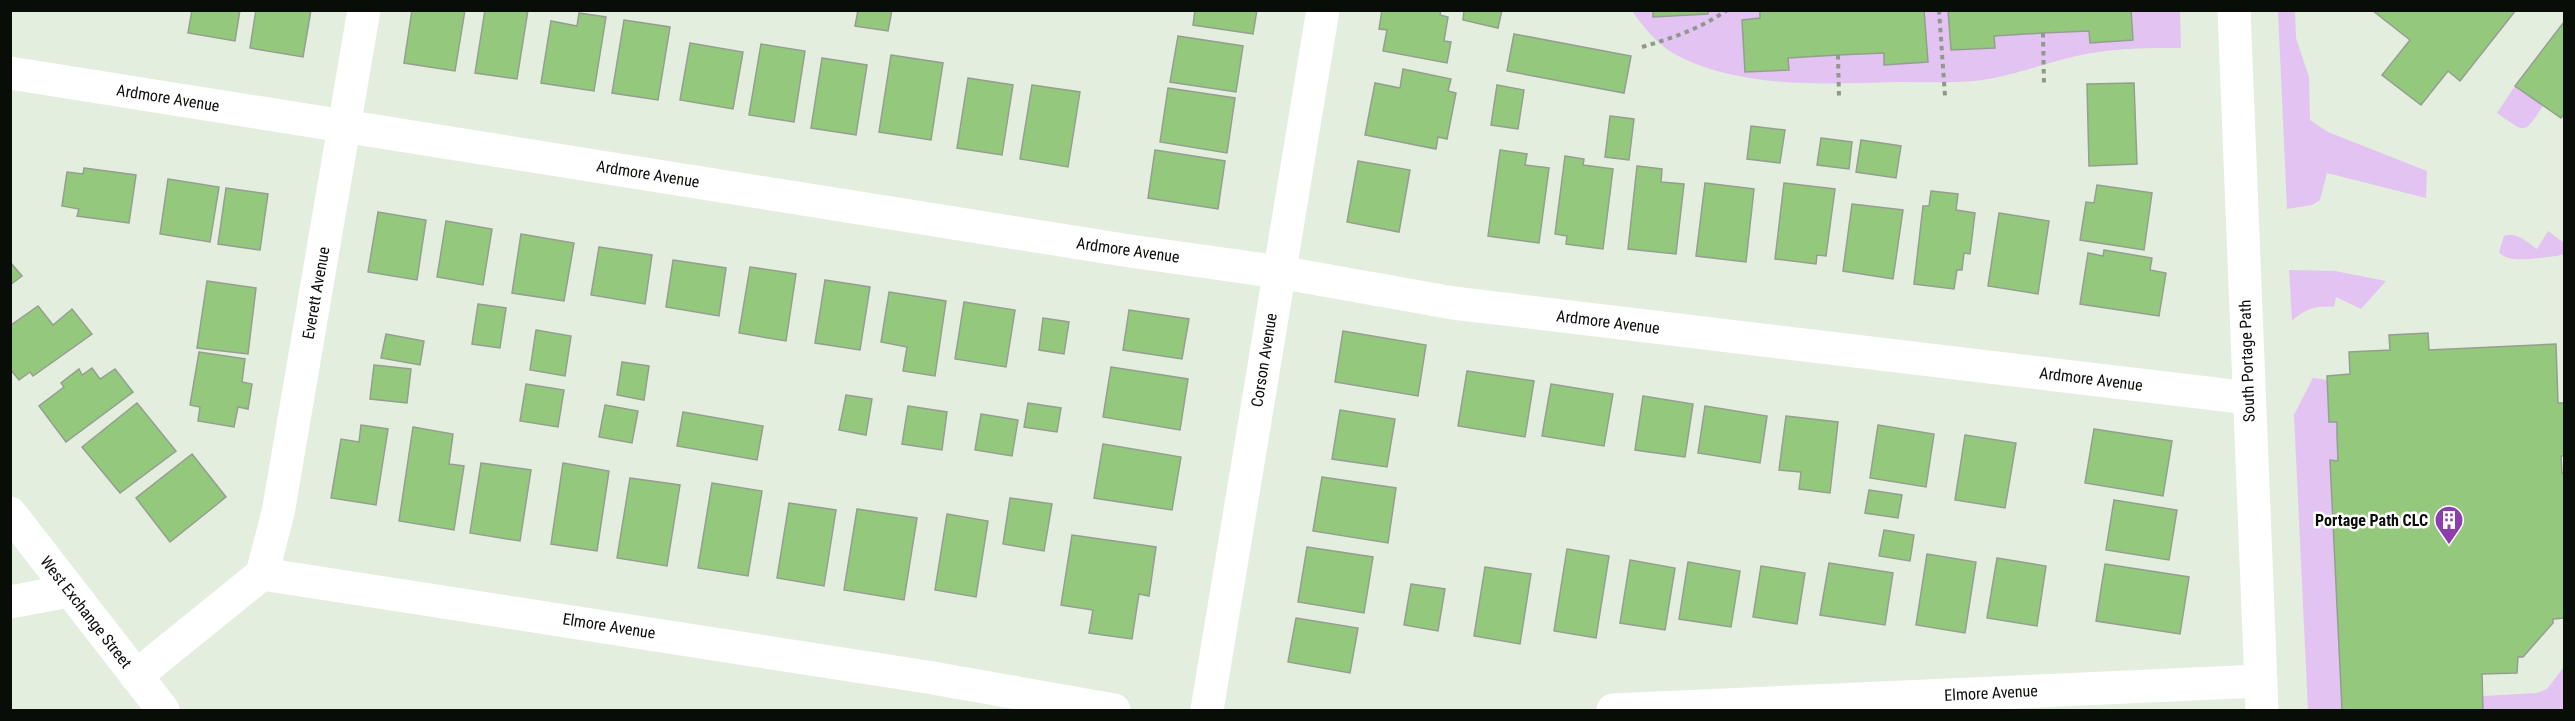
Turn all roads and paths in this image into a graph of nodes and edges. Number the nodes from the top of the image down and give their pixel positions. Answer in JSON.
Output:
{"nodes":[{"id":1,"x":364,"y":10,"type":"edge"},
{"id":2,"x":1323,"y":10,"type":"edge"},
{"id":3,"x":1727,"y":10,"type":"edge"},
{"id":4,"x":1939,"y":10,"type":"edge"},
{"id":5,"x":2234,"y":10,"type":"edge"},
{"id":6,"x":2043,"y":33,"type":"dead end"},
{"id":7,"x":1642,"y":48,"type":"dead end"},
{"id":8,"x":1838,"y":55,"type":"dead end"},
{"id":9,"x":10,"y":73,"type":"edge"},
{"id":10,"x":2044,"y":84,"type":"dead end"},
{"id":11,"x":1945,"y":96,"type":"dead end"},
{"id":12,"x":1839,"y":97,"type":"dead end"},
{"id":13,"x":344,"y":126,"type":"junction"},
{"id":14,"x":1279,"y":272,"type":"junction"},
{"id":15,"x":2249,"y":398,"type":"junction"},
{"id":16,"x":10,"y":513,"type":"edge"},
{"id":17,"x":262,"y":574,"type":"junction"},
{"id":18,"x":69,"y":591,"type":"junction"},
{"id":19,"x":10,"y":602,"type":"edge"},
{"id":20,"x":136,"y":676,"type":"junction"},
{"id":21,"x":2261,"y":696,"type":"edge"},
{"id":22,"x":163,"y":711,"type":"edge"},
{"id":23,"x":1114,"y":711,"type":"edge"},
{"id":24,"x":1207,"y":711,"type":"edge"},
{"id":25,"x":1613,"y":711,"type":"edge"}],
"edges":[{"from":1,"to":13,"type":"street","name":"Everett Avenue"},
{"from":2,"to":14,"type":"street","name":"Corson Avenue"},
{"from":3,"to":7,"type":"path"},
{"from":4,"to":11,"type":"path"},
{"from":5,"to":15,"type":"street","name":"South Portage Path"},
{"from":6,"to":10,"type":"path"},
{"from":8,"to":12,"type":"path"},
{"from":9,"to":13,"type":"street","name":"Ardmore Avenue"},
{"from":13,"to":14,"type":"street","name":"Ardmore Avenue"},
{"from":13,"to":17,"type":"street","name":"Everett Avenue"},
{"from":14,"to":15,"type":"street","name":"Ardmore Avenue"},
{"from":14,"to":24,"type":"street","name":"Corson Avenue"},
{"from":15,"to":21,"type":"street","name":"South Portage Path"},
{"from":16,"to":18,"type":"street","name":"West Exchange Street"},
{"from":17,"to":20,"type":"street"},
{"from":17,"to":23,"type":"street","name":"Elmore Avenue"},
{"from":18,"to":19,"type":"street"},
{"from":18,"to":20,"type":"street","name":"West Exchange Street"},
{"from":20,"to":22,"type":"street","name":"West Exchange Street"},
{"from":21,"to":25,"type":"street","name":"Elmore Avenue"}]}
